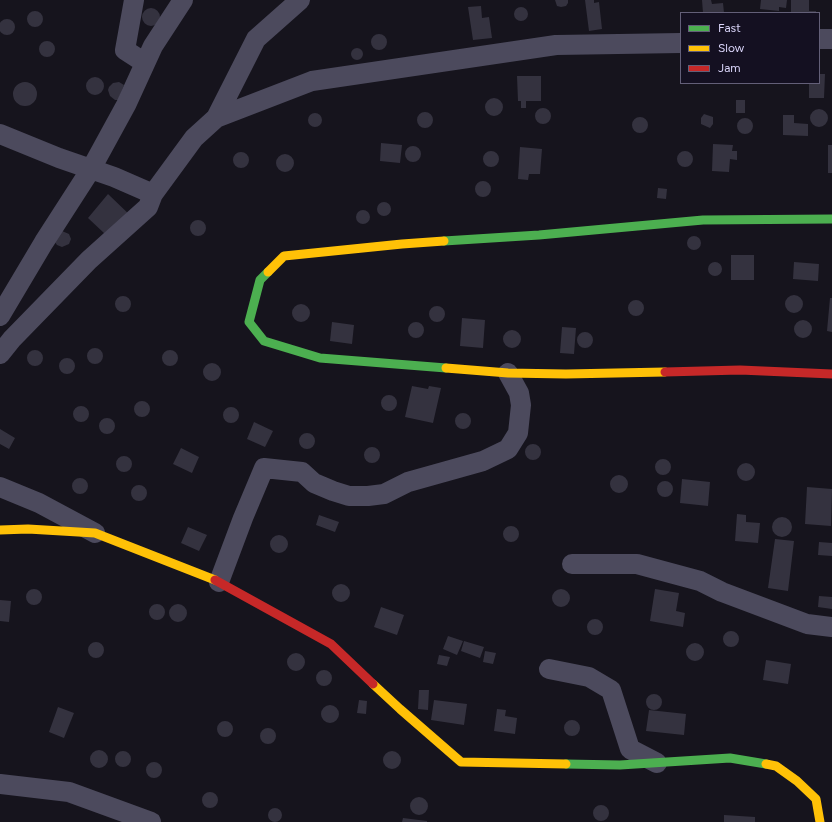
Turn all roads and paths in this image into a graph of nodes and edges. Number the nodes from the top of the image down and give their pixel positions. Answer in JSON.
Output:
{"nodes":[{"id":1,"x":134,"y":0,"type":"edge"},
{"id":2,"x":183,"y":0,"type":"edge"},
{"id":3,"x":300,"y":0,"type":"edge"},
{"id":4,"x":820,"y":39,"type":"edge"},
{"id":5,"x":832,"y":39,"type":"edge"},
{"id":6,"x":680,"y":43,"type":"edge"},
{"id":7,"x":145,"y":63,"type":"junction"},
{"id":8,"x":216,"y":118,"type":"junction"},
{"id":9,"x":0,"y":134,"type":"edge"},
{"id":10,"x":91,"y":169,"type":"junction"},
{"id":11,"x":153,"y":194,"type":"junction"},
{"id":12,"x":832,"y":219,"type":"edge"},
{"id":13,"x":0,"y":316,"type":"edge"},
{"id":14,"x":0,"y":354,"type":"edge"},
{"id":15,"x":508,"y":373,"type":"junction"},
{"id":16,"x":832,"y":374,"type":"edge"},
{"id":17,"x":0,"y":487,"type":"edge"},
{"id":18,"x":0,"y":530,"type":"edge"},
{"id":19,"x":95,"y":533,"type":"junction"},
{"id":20,"x":572,"y":564,"type":"dead end"},
{"id":21,"x":219,"y":582,"type":"junction"},
{"id":22,"x":832,"y":627,"type":"edge"},
{"id":23,"x":549,"y":669,"type":"dead end"},
{"id":24,"x":657,"y":763,"type":"junction"},
{"id":25,"x":0,"y":784,"type":"edge"},
{"id":26,"x":151,"y":822,"type":"edge"},
{"id":27,"x":820,"y":822,"type":"edge"}],
"edges":[{"from":1,"to":7,"type":"street"},
{"from":2,"to":7,"type":"street"},
{"from":3,"to":8,"type":"street"},
{"from":4,"to":5,"type":"street"},
{"from":6,"to":8,"type":"street"},
{"from":7,"to":10,"type":"street"},
{"from":8,"to":11,"type":"street"},
{"from":9,"to":10,"type":"street"},
{"from":10,"to":11,"type":"street"},
{"from":10,"to":13,"type":"street"},
{"from":11,"to":14,"type":"street"},
{"from":12,"to":15,"type":"street"},
{"from":15,"to":16,"type":"street"},
{"from":15,"to":21,"type":"street"},
{"from":17,"to":19,"type":"street"},
{"from":18,"to":19,"type":"street"},
{"from":19,"to":21,"type":"street"},
{"from":20,"to":22,"type":"street"},
{"from":21,"to":24,"type":"street"},
{"from":23,"to":24,"type":"street"},
{"from":24,"to":27,"type":"street"},
{"from":25,"to":26,"type":"street"}]}
